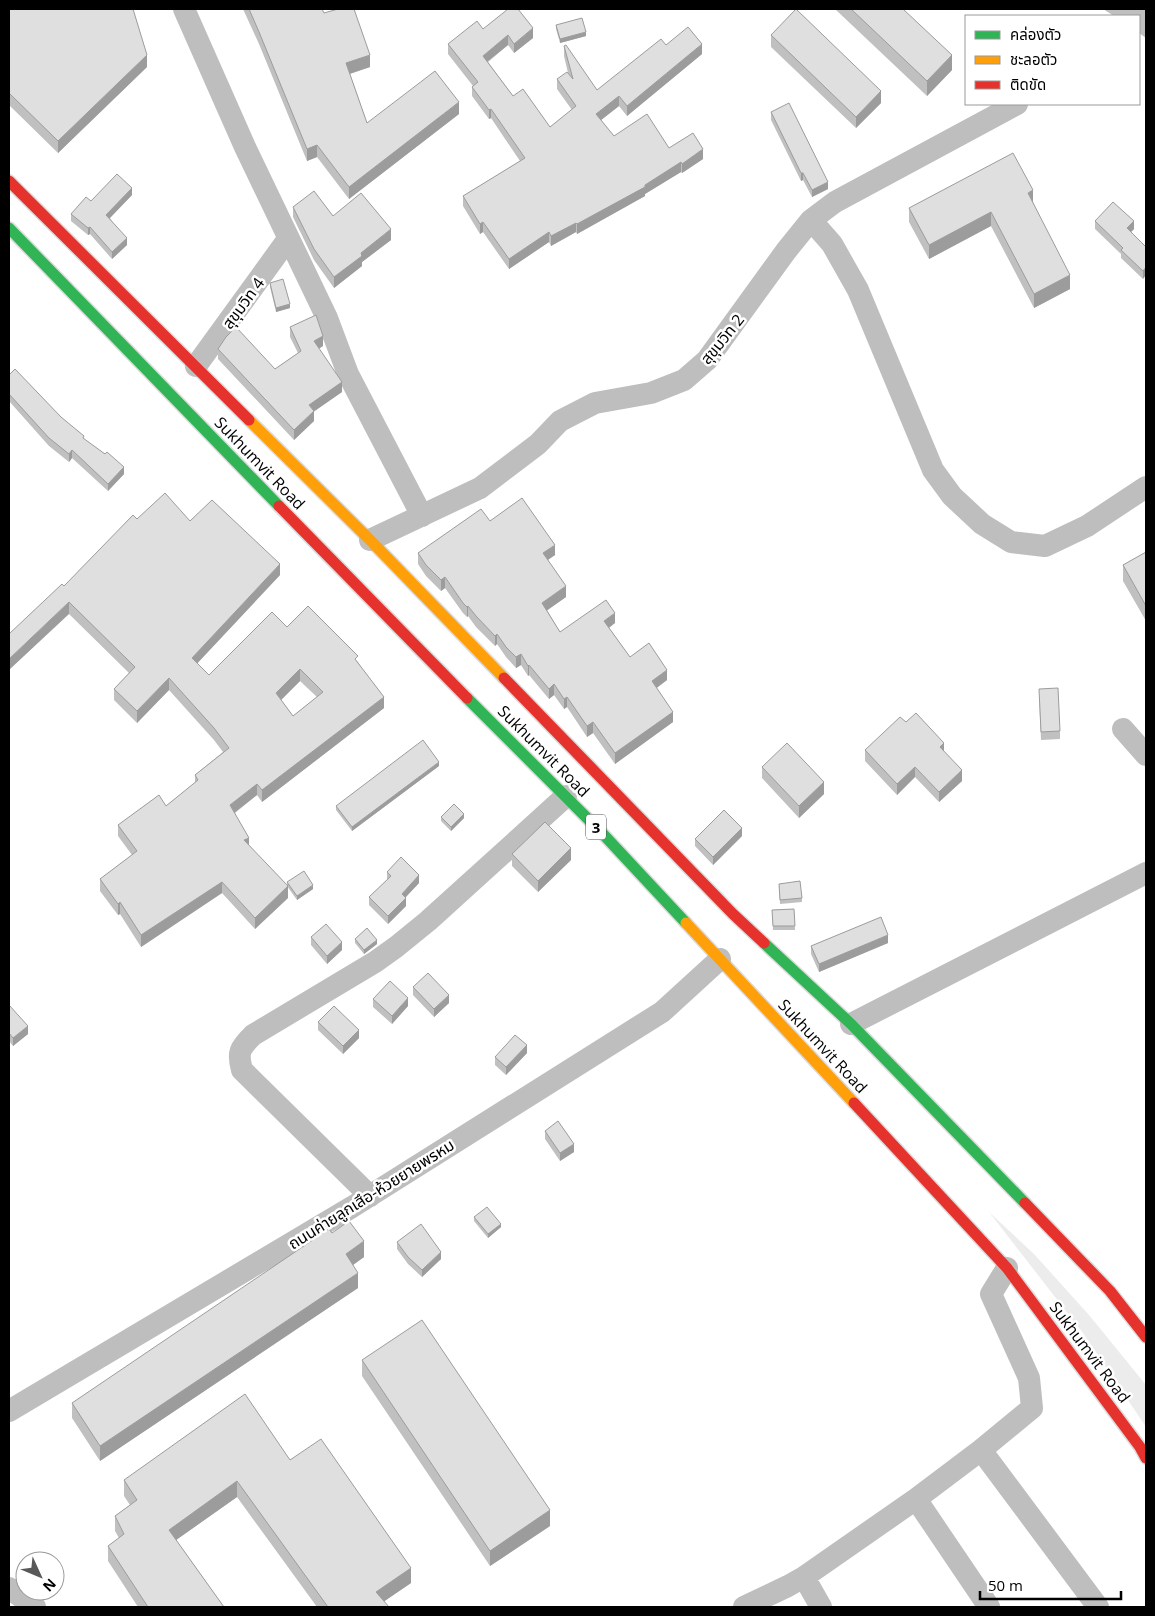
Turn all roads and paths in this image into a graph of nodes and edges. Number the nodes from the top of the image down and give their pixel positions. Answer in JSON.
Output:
{"nodes":[{"id":1,"x":184,"y":9,"type":"edge"},
{"id":2,"x":1015,"y":105,"type":"edge"},
{"id":3,"x":9,"y":181,"type":"edge"},
{"id":4,"x":811,"y":220,"type":"junction"},
{"id":5,"x":9,"y":228,"type":"edge"},
{"id":6,"x":288,"y":239,"type":"junction"},
{"id":7,"x":196,"y":366,"type":"junction"},
{"id":8,"x":1146,"y":487,"type":"edge"},
{"id":9,"x":422,"y":516,"type":"junction"},
{"id":10,"x":370,"y":540,"type":"junction"},
{"id":11,"x":1123,"y":728,"type":"dead end"},
{"id":12,"x":1146,"y":756,"type":"edge"},
{"id":13,"x":566,"y":796,"type":"junction"},
{"id":14,"x":1146,"y":873,"type":"edge"},
{"id":15,"x":720,"y":959,"type":"junction"},
{"id":16,"x":851,"y":1024,"type":"junction"},
{"id":17,"x":370,"y":1196,"type":"junction"},
{"id":18,"x":1007,"y":1268,"type":"junction"},
{"id":19,"x":1146,"y":1337,"type":"edge"},
{"id":20,"x":9,"y":1411,"type":"edge"},
{"id":21,"x":981,"y":1450,"type":"junction"},
{"id":22,"x":1146,"y":1458,"type":"edge"},
{"id":23,"x":916,"y":1499,"type":"junction"},
{"id":24,"x":804,"y":1577,"type":"junction"},
{"id":25,"x":9,"y":1588,"type":"edge"},
{"id":26,"x":35,"y":1607,"type":"edge"},
{"id":27,"x":744,"y":1607,"type":"edge"},
{"id":28,"x":821,"y":1607,"type":"edge"},
{"id":29,"x":989,"y":1607,"type":"edge"},
{"id":30,"x":1098,"y":1607,"type":"edge"}],
"edges":[{"from":1,"to":6,"type":"street"},
{"from":2,"to":4,"type":"street","name":"สุขุมวิท 2"},
{"from":3,"to":7,"type":"highway","name":"Sukhumvit Road","number":"3"},
{"from":4,"to":8,"type":"street"},
{"from":4,"to":9,"type":"street","name":"สุขุมวิท 2"},
{"from":5,"to":13,"type":"highway","name":"Sukhumvit Road","number":"3"},
{"from":6,"to":7,"type":"street","name":"สุขุมวิท 4"},
{"from":6,"to":9,"type":"street"},
{"from":7,"to":10,"type":"highway","name":"Sukhumvit Road","number":"3"},
{"from":9,"to":10,"type":"street","name":"สุขุมวิท 2"},
{"from":10,"to":16,"type":"highway","name":"Sukhumvit Road","number":"3"},
{"from":11,"to":12,"type":"street"},
{"from":13,"to":15,"type":"highway","name":"Sukhumvit Road","number":"3"},
{"from":13,"to":17,"type":"street"},
{"from":14,"to":16,"type":"street"},
{"from":15,"to":17,"type":"street","name":"ถนนค่ายลูกเสึอ-ห้วยยายพรหม"},
{"from":15,"to":18,"type":"highway","name":"Sukhumvit Road","number":"3"},
{"from":16,"to":19,"type":"highway","name":"Sukhumvit Road","number":"3"},
{"from":17,"to":20,"type":"street","name":"ถนนค่ายลูกเสึอ-ห้วยยายพรหม"},
{"from":18,"to":21,"type":"street"},
{"from":18,"to":22,"type":"highway","name":"Sukhumvit Road","number":"3"},
{"from":21,"to":23,"type":"street"},
{"from":21,"to":30,"type":"street"},
{"from":23,"to":24,"type":"street"},
{"from":23,"to":29,"type":"street"},
{"from":24,"to":27,"type":"street"},
{"from":24,"to":28,"type":"street"},
{"from":25,"to":26,"type":"street"}]}
